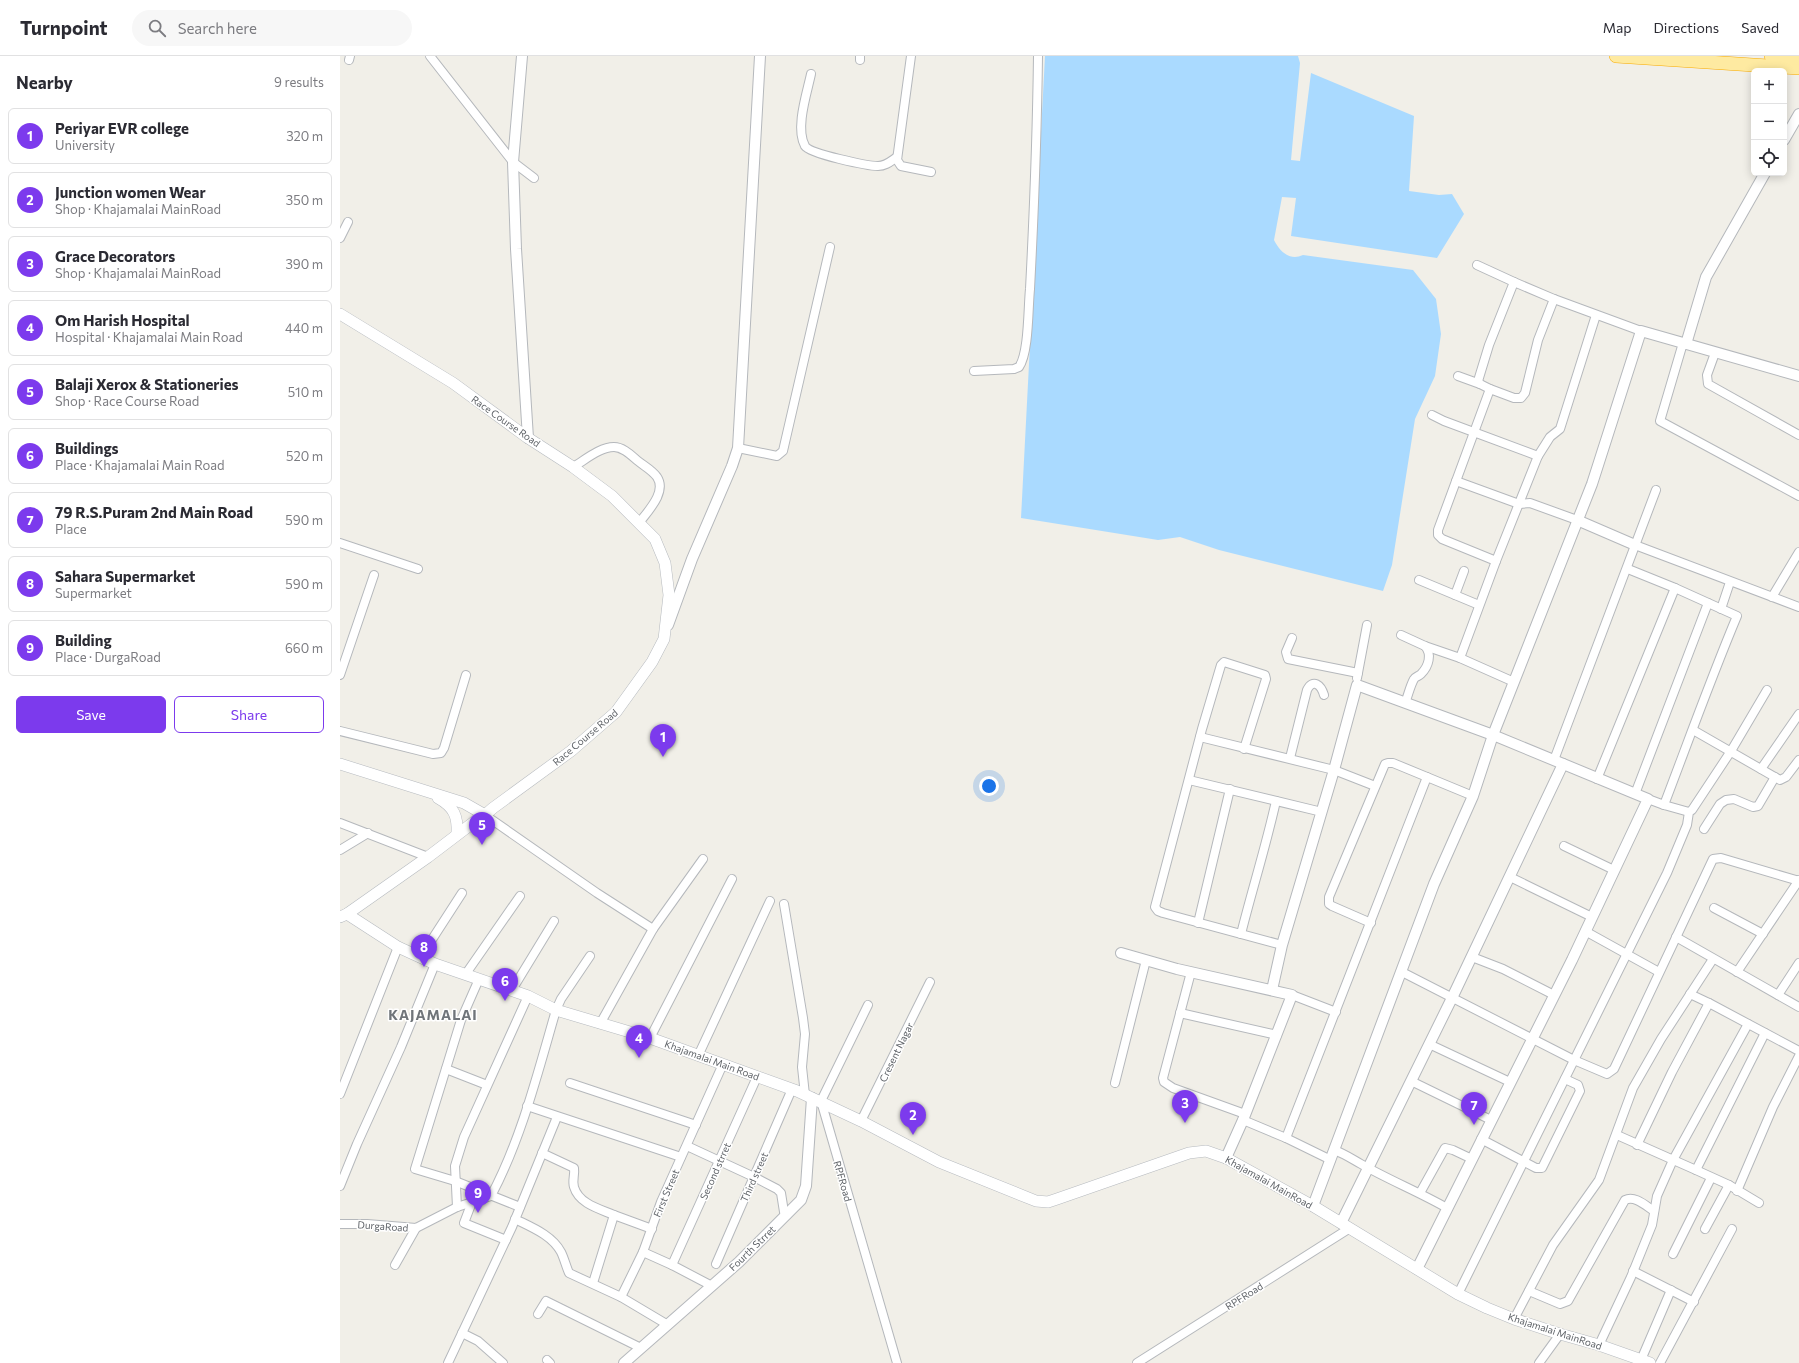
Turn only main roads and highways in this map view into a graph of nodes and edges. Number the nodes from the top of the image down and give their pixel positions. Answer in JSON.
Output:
{"nodes":[{"id":1,"x":1616,"y":56,"type":"edge"},
{"id":2,"x":1771,"y":56,"type":"edge"},
{"id":3,"x":1799,"y":58,"type":"edge"},
{"id":4,"x":1799,"y":68,"type":"edge"},
{"id":5,"x":340,"y":314,"type":"edge"},
{"id":6,"x":340,"y":764,"type":"edge"},
{"id":7,"x":429,"y":792,"type":"junction"},
{"id":8,"x":485,"y":815,"type":"junction"},
{"id":9,"x":457,"y":834,"type":"junction"},
{"id":10,"x":344,"y":916,"type":"edge"},
{"id":11,"x":813,"y":1098,"type":"joint"},
{"id":12,"x":1645,"y":1361,"type":"edge"}],
"edges":[{"from":1,"to":4,"type":"highway"},
{"from":2,"to":3,"type":"highway"},
{"from":5,"to":8,"type":"main road","name":"Race Course Road"},
{"from":6,"to":7,"type":"main road"},
{"from":7,"to":8,"type":"main road"},
{"from":7,"to":9,"type":"main road"},
{"from":8,"to":9,"type":"main road","name":"Race Course Road"},
{"from":9,"to":10,"type":"main road","name":"Race Course Road"},
{"from":10,"to":11,"type":"main road","name":"Khajamalai Main Road"},
{"from":11,"to":12,"type":"main road","name":"Khajamalai MainRoad"}]}
